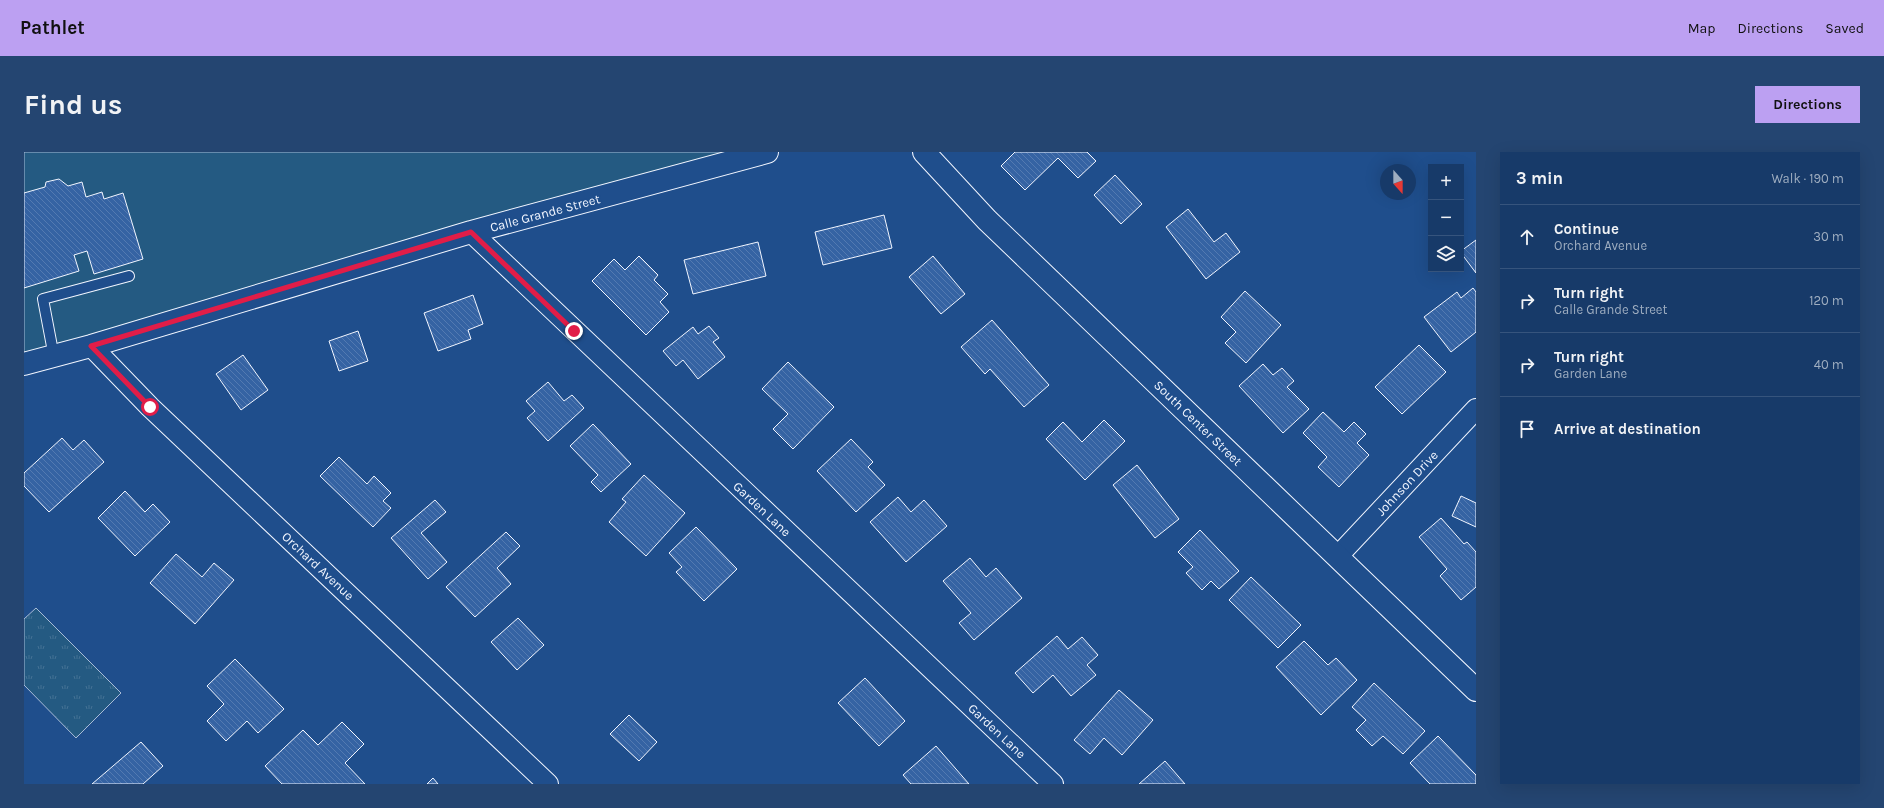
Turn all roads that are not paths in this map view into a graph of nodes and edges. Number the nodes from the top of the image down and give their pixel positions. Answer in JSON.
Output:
{"nodes":[{"id":1,"x":767,"y":152,"type":"edge"},
{"id":2,"x":924,"y":152,"type":"edge"},
{"id":3,"x":471,"y":232,"type":"junction"},
{"id":4,"x":129,"y":276,"type":"dead end"},
{"id":5,"x":91,"y":346,"type":"junction"},
{"id":6,"x":54,"y":357,"type":"junction"},
{"id":7,"x":24,"y":364,"type":"edge"},
{"id":8,"x":1476,"y":409,"type":"edge"},
{"id":9,"x":1337,"y":557,"type":"junction"},
{"id":10,"x":1476,"y":690,"type":"edge"},
{"id":11,"x":548,"y":784,"type":"edge"},
{"id":12,"x":1054,"y":784,"type":"edge"}],
"edges":[{"from":1,"to":3,"type":"street","name":"Calle Grande Street"},
{"from":2,"to":9,"type":"street","name":"South Center Street"},
{"from":3,"to":5,"type":"street","name":"Calle Grande Street"},
{"from":3,"to":12,"type":"street","name":"Garden Lane"},
{"from":4,"to":6,"type":"lane"},
{"from":5,"to":6,"type":"street","name":"Calle Grande Street"},
{"from":5,"to":11,"type":"street","name":"Orchard Avenue"},
{"from":6,"to":7,"type":"street","name":"Calle Grande Street"},
{"from":8,"to":9,"type":"street","name":"Johnson Drive"},
{"from":9,"to":10,"type":"street","name":"South Center Street"}]}
